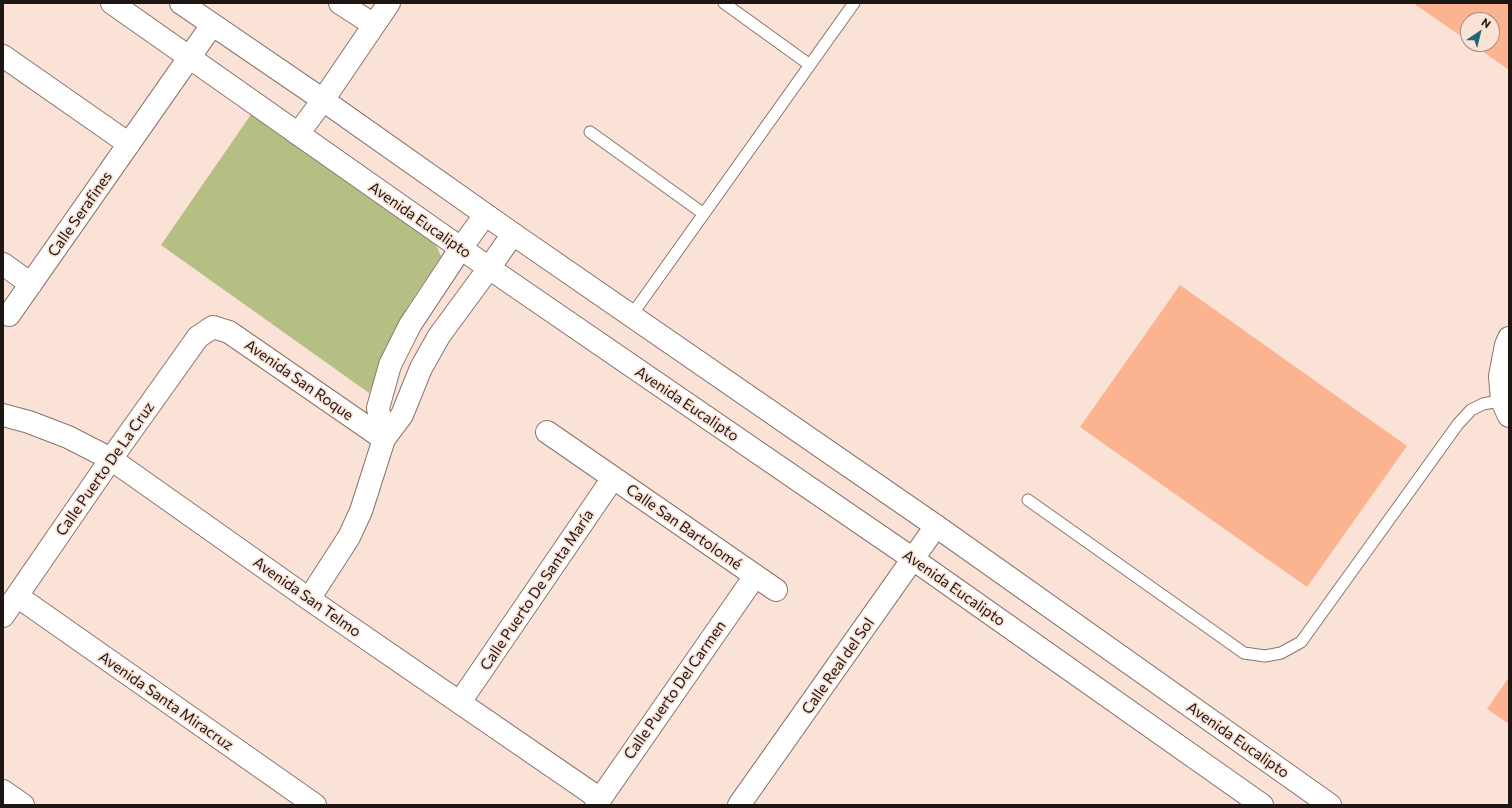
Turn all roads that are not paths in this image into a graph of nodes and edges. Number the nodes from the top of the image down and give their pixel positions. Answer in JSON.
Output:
{"nodes":[{"id":1,"x":112,"y":3,"type":"edge"},
{"id":2,"x":181,"y":3,"type":"edge"},
{"id":3,"x":340,"y":3,"type":"edge"},
{"id":4,"x":389,"y":3,"type":"edge"},
{"id":5,"x":724,"y":3,"type":"edge"},
{"id":6,"x":854,"y":3,"type":"edge"},
{"id":7,"x":212,"y":25,"type":"junction"},
{"id":8,"x":374,"y":25,"type":"junction"},
{"id":9,"x":3,"y":56,"type":"edge"},
{"id":10,"x":189,"y":57,"type":"junction"},
{"id":11,"x":810,"y":65,"type":"junction"},
{"id":12,"x":324,"y":100,"type":"junction"},
{"id":13,"x":590,"y":132,"type":"dead end"},
{"id":14,"x":298,"y":134,"type":"junction"},
{"id":15,"x":129,"y":144,"type":"junction"},
{"id":16,"x":704,"y":214,"type":"junction"},
{"id":17,"x":486,"y":215,"type":"junction"},
{"id":18,"x":513,"y":234,"type":"junction"},
{"id":19,"x":461,"y":248,"type":"junction"},
{"id":20,"x":3,"y":264,"type":"edge"},
{"id":21,"x":489,"y":268,"type":"junction"},
{"id":22,"x":31,"y":284,"type":"junction"},
{"id":23,"x":9,"y":315,"type":"dead end"},
{"id":24,"x":631,"y":316,"type":"junction"},
{"id":25,"x":213,"y":327,"type":"joint"},
{"id":26,"x":1509,"y":338,"type":"edge"},
{"id":27,"x":1507,"y":405,"type":"edge"},
{"id":28,"x":3,"y":415,"type":"edge"},
{"id":29,"x":547,"y":432,"type":"dead end"},
{"id":30,"x":384,"y":438,"type":"junction"},
{"id":31,"x":111,"y":459,"type":"junction"},
{"id":32,"x":613,"y":478,"type":"junction"},
{"id":33,"x":1028,"y":500,"type":"dead end"},
{"id":34,"x":936,"y":526,"type":"junction"},
{"id":35,"x":913,"y":559,"type":"junction"},
{"id":36,"x":755,"y":576,"type":"junction"},
{"id":37,"x":776,"y":590,"type":"dead end"},
{"id":38,"x":17,"y":596,"type":"junction"},
{"id":39,"x":309,"y":599,"type":"junction"},
{"id":40,"x":3,"y":616,"type":"edge"},
{"id":41,"x":460,"y":702,"type":"junction"},
{"id":42,"x":3,"y":791,"type":"edge"},
{"id":43,"x":598,"y":802,"type":"edge"},
{"id":44,"x":24,"y":805,"type":"edge"},
{"id":45,"x":315,"y":805,"type":"edge"},
{"id":46,"x":740,"y":805,"type":"edge"},
{"id":47,"x":1262,"y":805,"type":"edge"},
{"id":48,"x":1330,"y":805,"type":"edge"}],
"edges":[{"from":1,"to":10,"type":"street","name":"Avenida Eucalipto"},
{"from":2,"to":7,"type":"street","name":"Avenida Eucalipto"},
{"from":3,"to":8,"type":"street"},
{"from":4,"to":8,"type":"street"},
{"from":5,"to":11,"type":"lane"},
{"from":6,"to":11,"type":"lane"},
{"from":7,"to":10,"type":"street","name":"Calle Serafines"},
{"from":7,"to":12,"type":"street","name":"Avenida Eucalipto"},
{"from":8,"to":12,"type":"street"},
{"from":9,"to":15,"type":"street"},
{"from":10,"to":14,"type":"street","name":"Avenida Eucalipto"},
{"from":10,"to":15,"type":"street","name":"Calle Serafines"},
{"from":11,"to":16,"type":"lane"},
{"from":12,"to":14,"type":"street"},
{"from":12,"to":17,"type":"street","name":"Avenida Eucalipto"},
{"from":13,"to":16,"type":"lane"},
{"from":14,"to":19,"type":"street","name":"Avenida Eucalipto"},
{"from":15,"to":22,"type":"street","name":"Calle Serafines"},
{"from":16,"to":24,"type":"lane"},
{"from":17,"to":18,"type":"street","name":"Avenida Eucalipto"},
{"from":17,"to":19,"type":"street"},
{"from":18,"to":21,"type":"street"},
{"from":18,"to":24,"type":"street","name":"Avenida Eucalipto"},
{"from":19,"to":21,"type":"street","name":"Avenida Eucalipto"},
{"from":19,"to":30,"type":"street"},
{"from":20,"to":22,"type":"street"},
{"from":21,"to":30,"type":"street"},
{"from":21,"to":35,"type":"street","name":"Avenida Eucalipto"},
{"from":22,"to":23,"type":"street","name":"Calle Serafines"},
{"from":24,"to":34,"type":"street","name":"Avenida Eucalipto"},
{"from":25,"to":30,"type":"street","name":"Avenida San Roque"},
{"from":25,"to":31,"type":"street","name":"Calle Puerto De La Cruz"},
{"from":26,"to":27,"type":"street"},
{"from":27,"to":33,"type":"lane"},
{"from":28,"to":31,"type":"street","name":"Avenida San Telmo"},
{"from":29,"to":32,"type":"street","name":"Calle San Bartolomé"},
{"from":30,"to":39,"type":"street"},
{"from":31,"to":38,"type":"street","name":"Calle Puerto De La Cruz"},
{"from":31,"to":39,"type":"street","name":"Avenida San Telmo"},
{"from":32,"to":36,"type":"street","name":"Calle San Bartolomé"},
{"from":32,"to":41,"type":"street","name":"Calle Puerto De Santa María"},
{"from":34,"to":35,"type":"street","name":"Calle Real del Sol"},
{"from":34,"to":48,"type":"street","name":"Avenida Eucalipto"},
{"from":35,"to":46,"type":"street","name":"Calle Real del Sol"},
{"from":35,"to":47,"type":"street","name":"Avenida Eucalipto"},
{"from":36,"to":37,"type":"street","name":"Calle San Bartolomé"},
{"from":36,"to":43,"type":"street","name":"Calle Puerto Del Carmen"},
{"from":38,"to":40,"type":"street","name":"Calle Puerto De La Cruz"},
{"from":38,"to":45,"type":"street","name":"Avenida Santa Miracruz"},
{"from":39,"to":41,"type":"street","name":"Avenida San Telmo"},
{"from":41,"to":43,"type":"street","name":"Avenida San Telmo"},
{"from":42,"to":44,"type":"street"}]}
